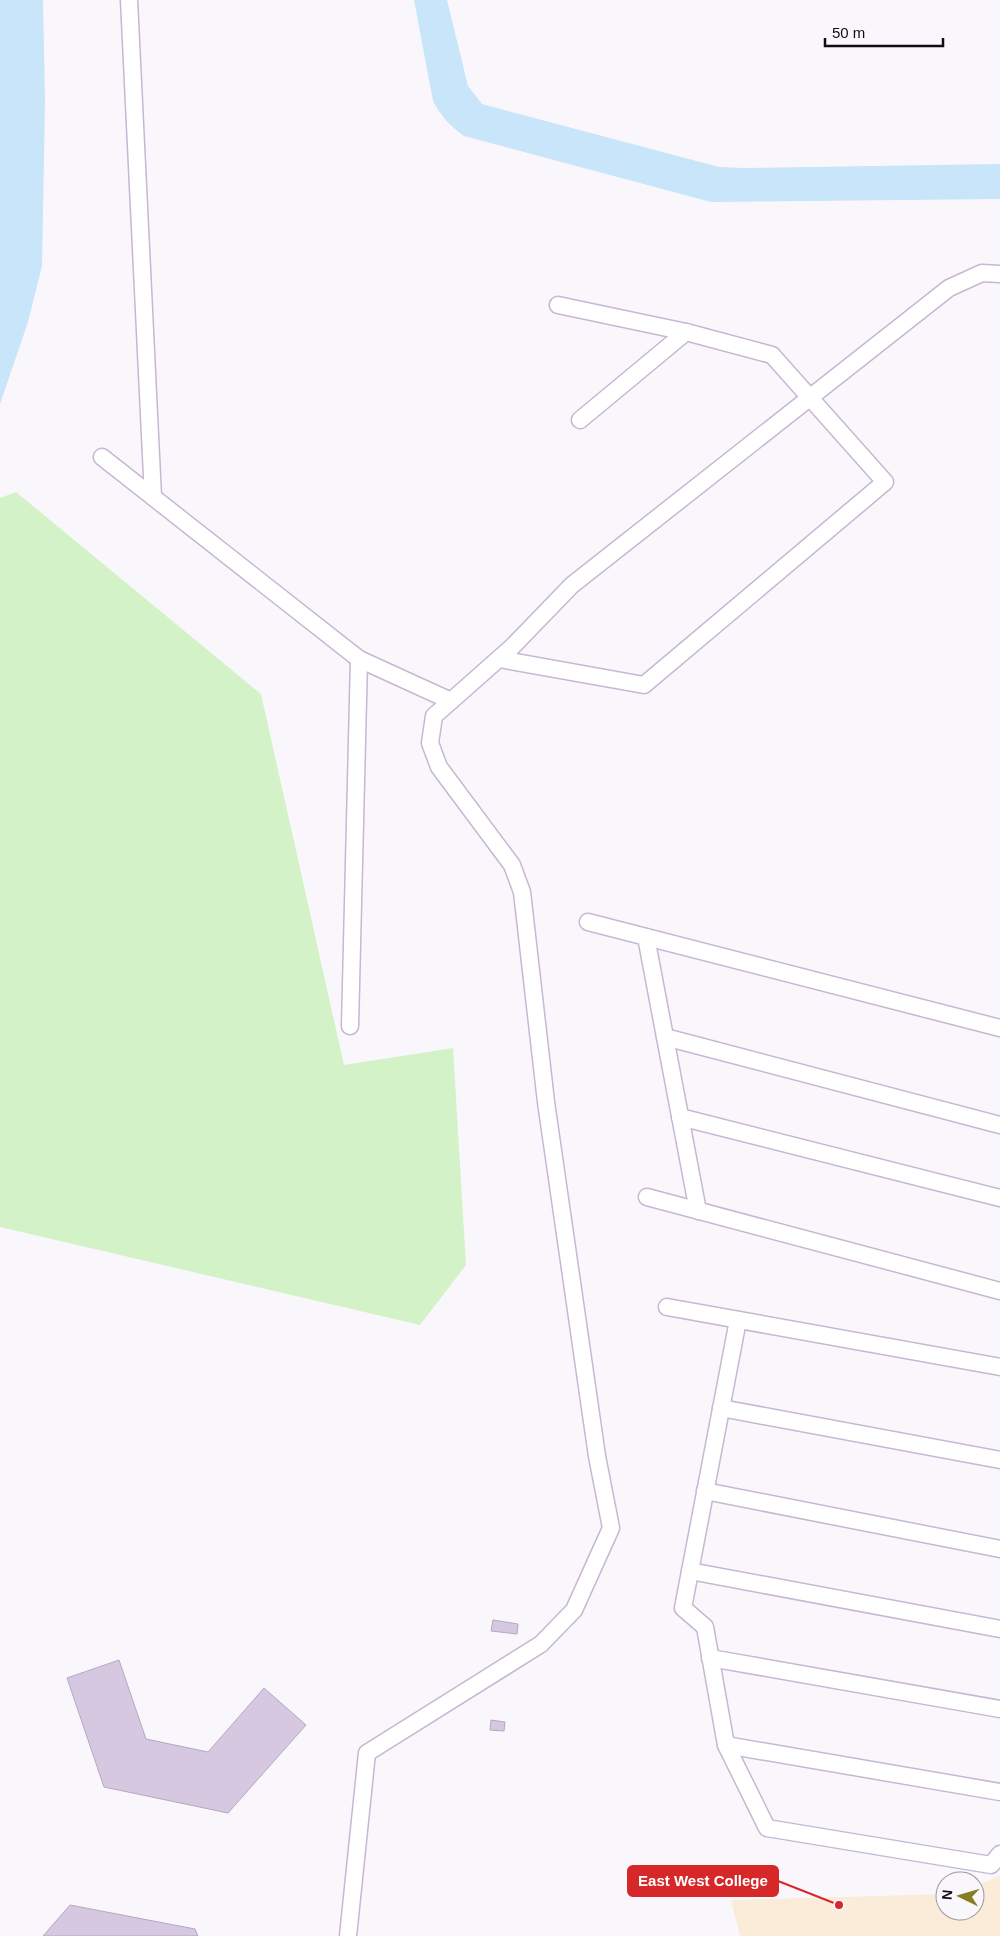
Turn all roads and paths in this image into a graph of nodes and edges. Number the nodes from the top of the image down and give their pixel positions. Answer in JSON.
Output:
{"nodes":[{"id":1,"x":129,"y":0,"type":"edge"},
{"id":2,"x":1000,"y":274,"type":"edge"},
{"id":3,"x":558,"y":305,"type":"dead end"},
{"id":4,"x":686,"y":332,"type":"junction"},
{"id":5,"x":810,"y":397,"type":"junction"},
{"id":6,"x":580,"y":420,"type":"dead end"},
{"id":7,"x":102,"y":457,"type":"dead end"},
{"id":8,"x":153,"y":496,"type":"junction"},
{"id":9,"x":500,"y":658,"type":"junction"},
{"id":10,"x":360,"y":659,"type":"junction"},
{"id":11,"x":451,"y":701,"type":"junction"},
{"id":12,"x":588,"y":922,"type":"dead end"},
{"id":13,"x":646,"y":938,"type":"junction"},
{"id":14,"x":350,"y":1026,"type":"dead end"},
{"id":15,"x":1000,"y":1028,"type":"edge"},
{"id":16,"x":665,"y":1037,"type":"junction"},
{"id":17,"x":680,"y":1117,"type":"junction"},
{"id":18,"x":1000,"y":1125,"type":"edge"},
{"id":19,"x":647,"y":1197,"type":"dead end"},
{"id":20,"x":1000,"y":1198,"type":"edge"},
{"id":21,"x":698,"y":1211,"type":"junction"},
{"id":22,"x":1000,"y":1291,"type":"edge"},
{"id":23,"x":667,"y":1307,"type":"dead end"},
{"id":24,"x":738,"y":1320,"type":"junction"},
{"id":25,"x":1000,"y":1367,"type":"edge"},
{"id":26,"x":721,"y":1408,"type":"junction"},
{"id":27,"x":1000,"y":1460,"type":"edge"},
{"id":28,"x":705,"y":1491,"type":"junction"},
{"id":29,"x":1000,"y":1549,"type":"edge"},
{"id":30,"x":690,"y":1571,"type":"junction"},
{"id":31,"x":1000,"y":1629,"type":"edge"},
{"id":32,"x":710,"y":1658,"type":"junction"},
{"id":33,"x":1000,"y":1709,"type":"edge"},
{"id":34,"x":726,"y":1745,"type":"junction"},
{"id":35,"x":1000,"y":1792,"type":"edge"},
{"id":36,"x":1000,"y":1854,"type":"edge"},
{"id":37,"x":348,"y":1936,"type":"edge"}],
"edges":[{"from":1,"to":8,"type":"street"},
{"from":2,"to":5,"type":"street"},
{"from":3,"to":4,"type":"street"},
{"from":4,"to":5,"type":"street"},
{"from":4,"to":6,"type":"street"},
{"from":5,"to":9,"type":"street"},
{"from":5,"to":9,"type":"street"},
{"from":7,"to":8,"type":"street"},
{"from":8,"to":10,"type":"street"},
{"from":9,"to":11,"type":"street"},
{"from":10,"to":11,"type":"street"},
{"from":10,"to":14,"type":"street"},
{"from":11,"to":37,"type":"street"},
{"from":12,"to":13,"type":"street"},
{"from":13,"to":15,"type":"street"},
{"from":13,"to":16,"type":"street"},
{"from":16,"to":17,"type":"street"},
{"from":16,"to":18,"type":"street"},
{"from":17,"to":20,"type":"street"},
{"from":17,"to":21,"type":"street"},
{"from":19,"to":21,"type":"street"},
{"from":21,"to":22,"type":"street"},
{"from":23,"to":24,"type":"street"},
{"from":24,"to":25,"type":"street"},
{"from":24,"to":26,"type":"street"},
{"from":26,"to":27,"type":"street"},
{"from":26,"to":28,"type":"street"},
{"from":28,"to":29,"type":"street"},
{"from":28,"to":30,"type":"street"},
{"from":30,"to":31,"type":"street"},
{"from":30,"to":32,"type":"street"},
{"from":32,"to":33,"type":"street"},
{"from":32,"to":34,"type":"street"},
{"from":34,"to":35,"type":"street"},
{"from":34,"to":36,"type":"street"}]}
